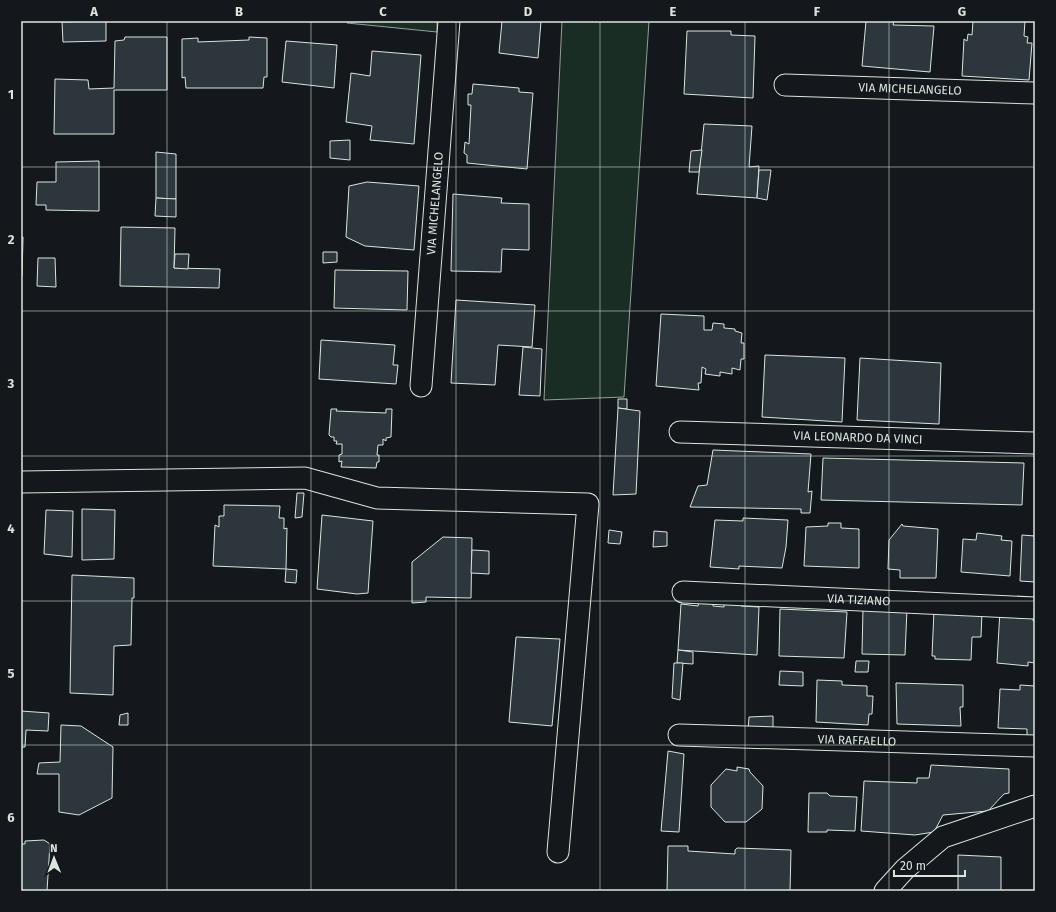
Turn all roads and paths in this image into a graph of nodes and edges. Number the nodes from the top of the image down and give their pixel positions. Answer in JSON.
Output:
{"nodes":[{"id":1,"x":449,"y":21,"type":"edge"},
{"id":2,"x":785,"y":85,"type":"dead end"},
{"id":3,"x":1035,"y":93,"type":"edge"},
{"id":4,"x":421,"y":386,"type":"dead end"},
{"id":5,"x":680,"y":432,"type":"dead end"},
{"id":6,"x":1035,"y":443,"type":"edge"},
{"id":7,"x":21,"y":482,"type":"edge"},
{"id":8,"x":683,"y":592,"type":"dead end"},
{"id":9,"x":1035,"y":608,"type":"edge"},
{"id":10,"x":679,"y":735,"type":"dead end"},
{"id":11,"x":1035,"y":746,"type":"edge"},
{"id":12,"x":1035,"y":806,"type":"edge"},
{"id":13,"x":558,"y":852,"type":"dead end"},
{"id":14,"x":885,"y":891,"type":"edge"}],
"edges":[{"from":1,"to":4,"type":"street","name":"VIA MICHELANGELO"},
{"from":2,"to":3,"type":"street","name":"VIA MICHELANGELO"},
{"from":5,"to":6,"type":"street","name":"VIA LEONARDO DA VINCI"},
{"from":7,"to":13,"type":"street"},
{"from":8,"to":9,"type":"street","name":"VIA TIZIANO"},
{"from":10,"to":11,"type":"street","name":"VIA RAFFAELLO"},
{"from":12,"to":14,"type":"street"}]}
